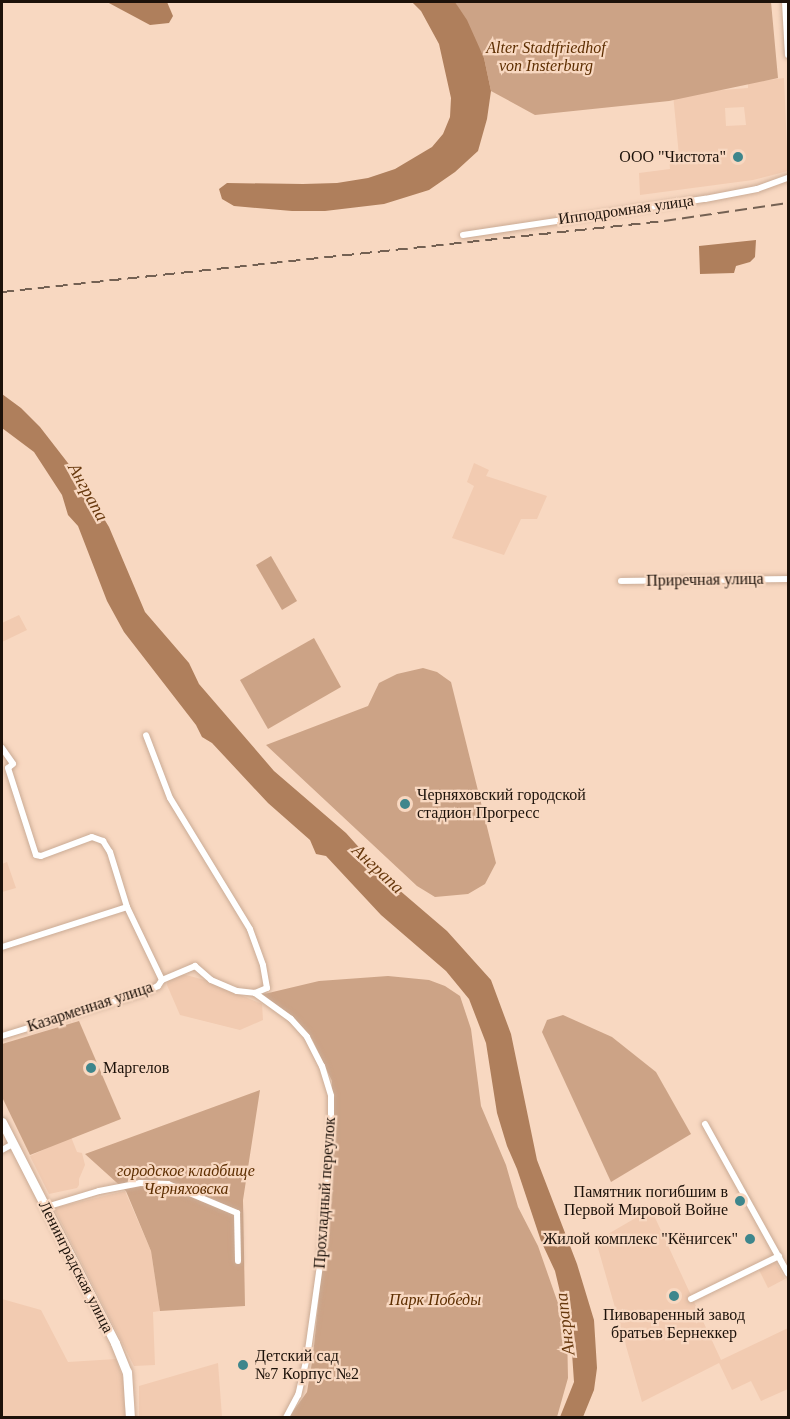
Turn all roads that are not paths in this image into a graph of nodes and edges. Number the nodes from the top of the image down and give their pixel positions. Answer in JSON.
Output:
{"nodes":[{"id":1,"x":785,"y":2,"type":"edge"},
{"id":2,"x":789,"y":55,"type":"edge"},
{"id":3,"x":789,"y":177,"type":"edge"},
{"id":4,"x":463,"y":235,"type":"dead end"},
{"id":5,"x":789,"y":579,"type":"edge"},
{"id":6,"x":621,"y":581,"type":"dead end"},
{"id":7,"x":146,"y":735,"type":"dead end"},
{"id":8,"x":2,"y":748,"type":"edge"},
{"id":9,"x":127,"y":907,"type":"junction"},
{"id":10,"x":2,"y":947,"type":"edge"},
{"id":11,"x":162,"y":980,"type":"junction"},
{"id":12,"x":255,"y":993,"type":"junction"},
{"id":13,"x":2,"y":1036,"type":"edge"},
{"id":14,"x":2,"y":1122,"type":"edge"},
{"id":15,"x":705,"y":1124,"type":"dead end"},
{"id":16,"x":13,"y":1144,"type":"junction"},
{"id":17,"x":2,"y":1150,"type":"edge"},
{"id":18,"x":46,"y":1207,"type":"junction"},
{"id":19,"x":779,"y":1256,"type":"junction"},
{"id":20,"x":238,"y":1261,"type":"dead end"},
{"id":21,"x":789,"y":1274,"type":"edge"},
{"id":22,"x":691,"y":1299,"type":"dead end"},
{"id":23,"x":130,"y":1418,"type":"edge"},
{"id":24,"x":286,"y":1418,"type":"edge"}],
"edges":[{"from":1,"to":2,"type":"street"},
{"from":3,"to":4,"type":"street","name":"Ипподромная улица"},
{"from":5,"to":6,"type":"street","name":"Приречная улица"},
{"from":7,"to":12,"type":"street"},
{"from":8,"to":9,"type":"street","name":"Казарменная улица"},
{"from":9,"to":10,"type":"street"},
{"from":9,"to":11,"type":"street","name":"Казарменная улица"},
{"from":11,"to":12,"type":"street"},
{"from":11,"to":13,"type":"street","name":"Казарменная улица"},
{"from":12,"to":24,"type":"street","name":"Прохладный переулок"},
{"from":14,"to":16,"type":"street","name":"Ленинградская улица"},
{"from":15,"to":19,"type":"street"},
{"from":16,"to":17,"type":"street"},
{"from":16,"to":18,"type":"street","name":"Ленинградская улица"},
{"from":18,"to":20,"type":"street"},
{"from":18,"to":23,"type":"street","name":"Ленинградская улица"},
{"from":19,"to":21,"type":"street"},
{"from":19,"to":22,"type":"street"}]}
